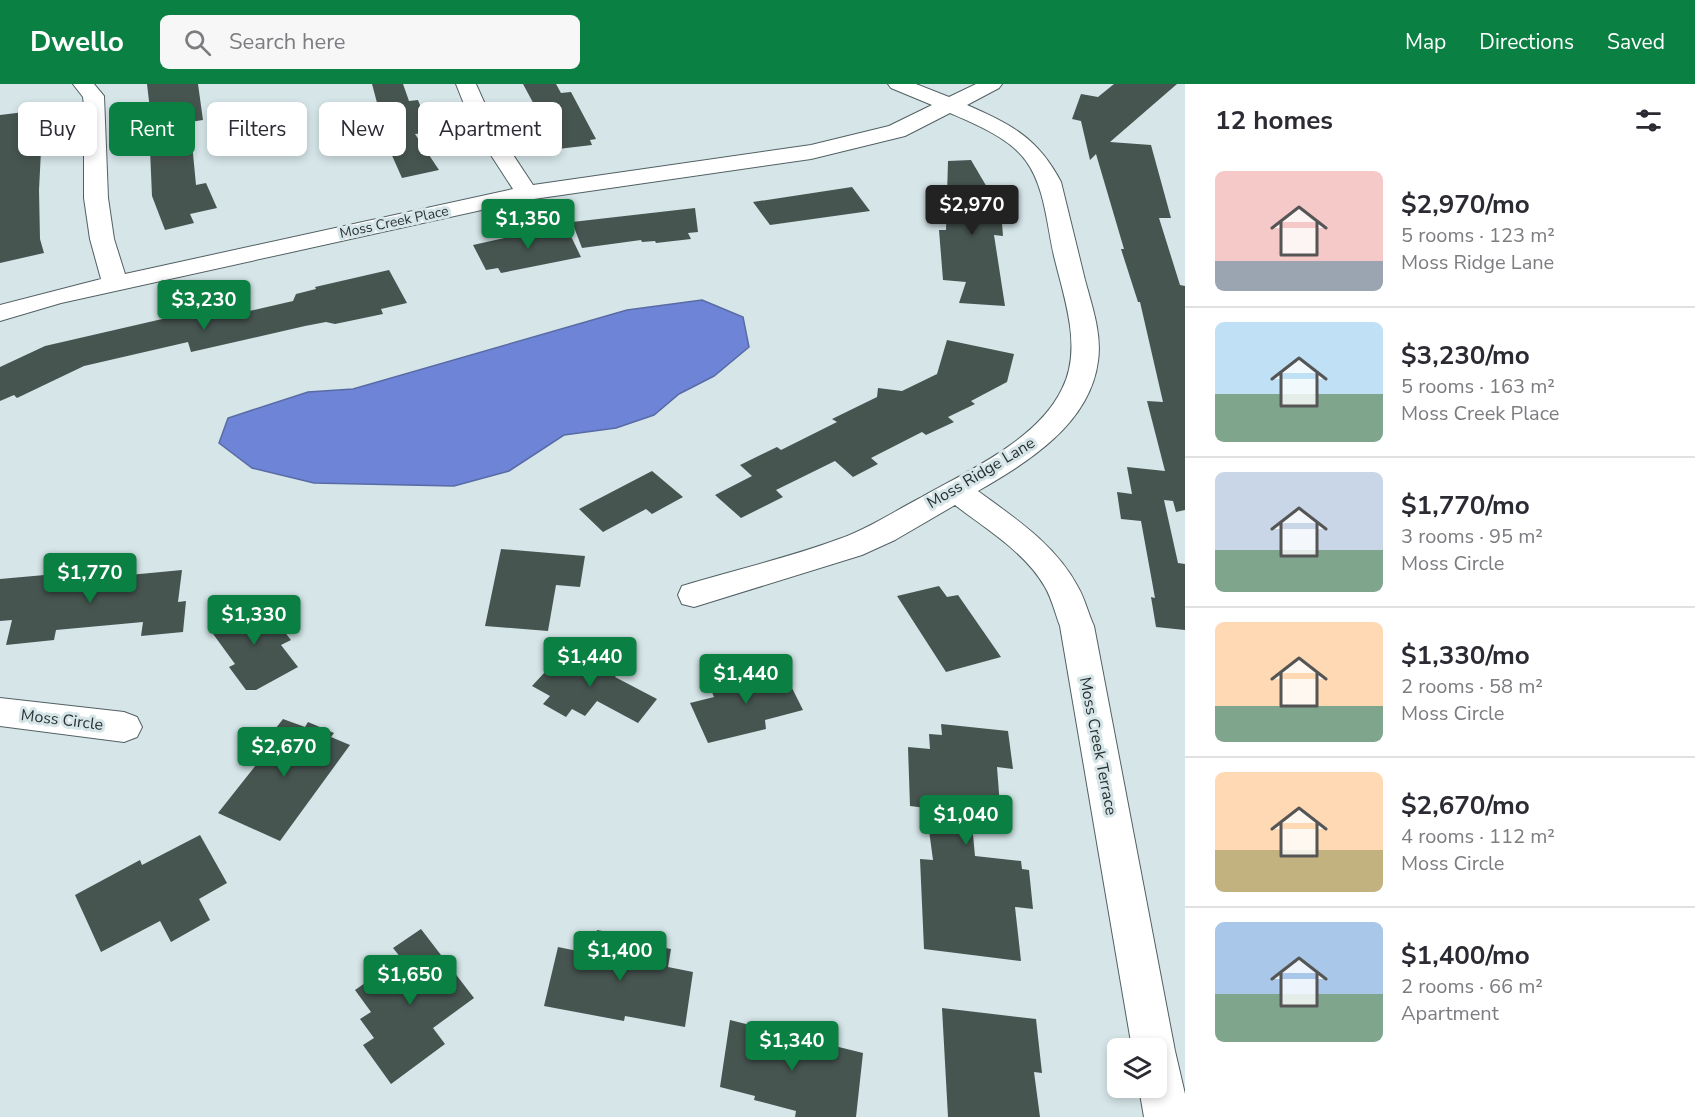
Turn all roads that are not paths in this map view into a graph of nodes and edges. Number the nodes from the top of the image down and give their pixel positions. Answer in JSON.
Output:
{"nodes":[{"id":1,"x":83,"y":84,"type":"edge"},
{"id":2,"x":466,"y":84,"type":"edge"},
{"id":3,"x":898,"y":84,"type":"edge"},
{"id":4,"x":993,"y":84,"type":"edge"},
{"id":5,"x":949,"y":106,"type":"junction"},
{"id":6,"x":527,"y":193,"type":"junction"},
{"id":7,"x":115,"y":284,"type":"junction"},
{"id":8,"x":0,"y":313,"type":"edge"},
{"id":9,"x":956,"y":490,"type":"junction"},
{"id":10,"x":694,"y":595,"type":"dead end"},
{"id":11,"x":0,"y":712,"type":"edge"},
{"id":12,"x":124,"y":727,"type":"dead end"},
{"id":13,"x":1153,"y":1038,"type":"edge"},
{"id":14,"x":1163,"y":1098,"type":"edge"},
{"id":15,"x":1167,"y":1117,"type":"edge"}],
"edges":[{"from":1,"to":7,"type":"street"},
{"from":2,"to":6,"type":"street"},
{"from":3,"to":5,"type":"street","name":"Moss Ridge Lane"},
{"from":4,"to":5,"type":"street","name":"Moss Creek Place"},
{"from":5,"to":6,"type":"street","name":"Moss Creek Place"},
{"from":5,"to":9,"type":"street","name":"Moss Ridge Lane"},
{"from":6,"to":7,"type":"street","name":"Moss Creek Place"},
{"from":7,"to":8,"type":"street","name":"Moss Creek Place"},
{"from":9,"to":10,"type":"street","name":"Moss Ridge Lane"},
{"from":9,"to":13,"type":"street","name":"Moss Creek Terrace"},
{"from":11,"to":12,"type":"street","name":"Moss Circle"},
{"from":14,"to":15,"type":"street"}]}
